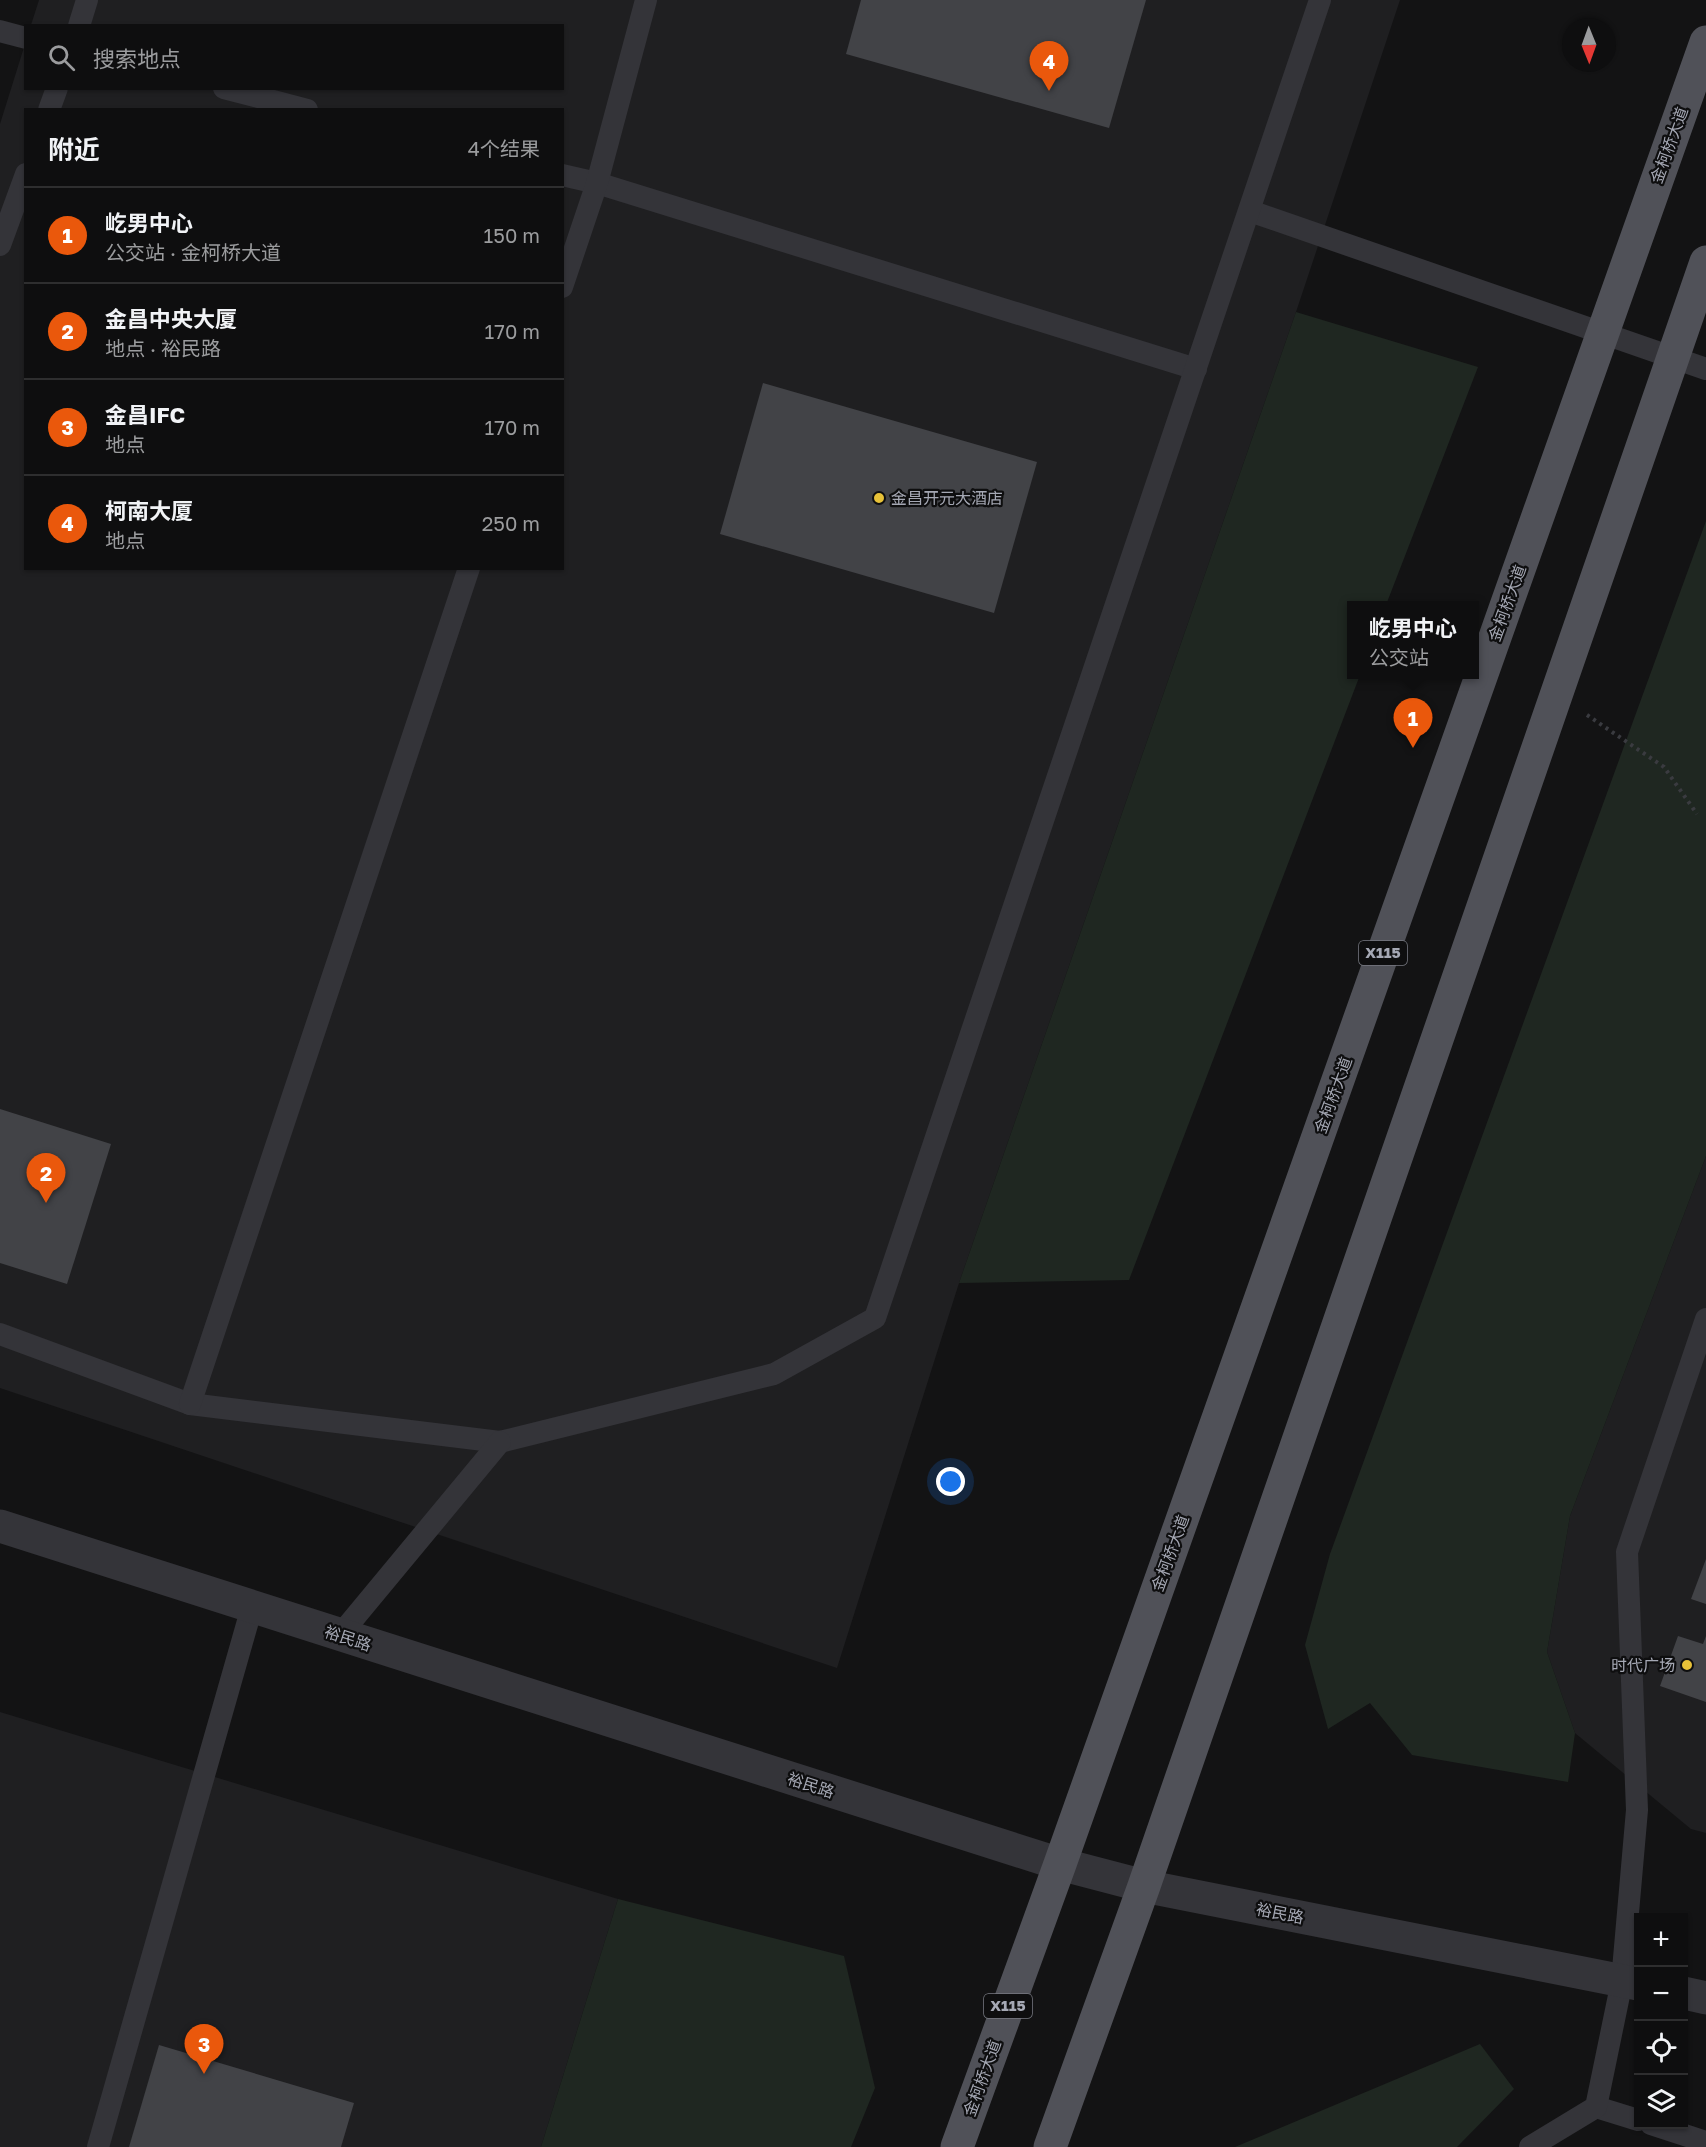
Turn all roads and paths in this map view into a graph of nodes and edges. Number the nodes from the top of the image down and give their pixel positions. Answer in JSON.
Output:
{"nodes":[{"id":1,"x":87,"y":0,"type":"edge"},
{"id":2,"x":646,"y":0,"type":"edge"},
{"id":3,"x":1320,"y":0,"type":"edge"},
{"id":4,"x":80,"y":24,"type":"edge"},
{"id":5,"x":0,"y":31,"type":"edge"},
{"id":6,"x":24,"y":37,"type":"edge"},
{"id":7,"x":1706,"y":42,"type":"edge"},
{"id":8,"x":56,"y":90,"type":"edge"},
{"id":9,"x":232,"y":90,"type":"edge"},
{"id":10,"x":50,"y":108,"type":"edge"},
{"id":11,"x":299,"y":108,"type":"edge"},
{"id":12,"x":564,"y":175,"type":"edge"},
{"id":13,"x":24,"y":179,"type":"edge"},
{"id":14,"x":597,"y":183,"type":"junction"},
{"id":15,"x":1250,"y":211,"type":"junction"},
{"id":16,"x":0,"y":245,"type":"edge"},
{"id":17,"x":1706,"y":262,"type":"edge"},
{"id":18,"x":564,"y":281,"type":"edge"},
{"id":19,"x":1603,"y":333,"type":"junction"},
{"id":20,"x":1673,"y":357,"type":"junction"},
{"id":21,"x":1197,"y":369,"type":"junction"},
{"id":22,"x":1706,"y":369,"type":"edge"},
{"id":23,"x":468,"y":570,"type":"edge"},
{"id":24,"x":1557,"y":694,"type":"junction"},
{"id":25,"x":1697,"y":814,"type":"dead end"},
{"id":26,"x":1706,"y":1319,"type":"edge"},
{"id":27,"x":0,"y":1334,"type":"edge"},
{"id":28,"x":190,"y":1404,"type":"junction"},
{"id":29,"x":500,"y":1442,"type":"junction"},
{"id":30,"x":0,"y":1526,"type":"edge"},
{"id":31,"x":252,"y":1607,"type":"junction"},
{"id":32,"x":340,"y":1635,"type":"junction"},
{"id":33,"x":1060,"y":1864,"type":"junction"},
{"id":34,"x":1144,"y":1886,"type":"junction"},
{"id":35,"x":1630,"y":1983,"type":"edge"},
{"id":36,"x":1688,"y":1994,"type":"edge"},
{"id":37,"x":1706,"y":1998,"type":"edge"},
{"id":38,"x":1596,"y":2107,"type":"junction"},
{"id":39,"x":1634,"y":2119,"type":"edge"},
{"id":40,"x":1666,"y":2129,"type":"edge"},
{"id":41,"x":1706,"y":2142,"type":"edge"},
{"id":42,"x":98,"y":2147,"type":"edge"},
{"id":43,"x":957,"y":2147,"type":"edge"},
{"id":44,"x":1050,"y":2147,"type":"edge"},
{"id":45,"x":1530,"y":2147,"type":"edge"}],
"edges":[{"from":1,"to":4,"type":"lane"},
{"from":2,"to":14,"type":"lane"},
{"from":3,"to":15,"type":"lane"},
{"from":5,"to":6,"type":"lane"},
{"from":7,"to":19,"type":"main road","name":"金柯桥大道","number":"X115"},
{"from":8,"to":10,"type":"lane"},
{"from":9,"to":11,"type":"lane"},
{"from":12,"to":14,"type":"lane"},
{"from":13,"to":16,"type":"lane"},
{"from":14,"to":18,"type":"lane"},
{"from":14,"to":21,"type":"lane"},
{"from":15,"to":19,"type":"lane"},
{"from":15,"to":21,"type":"lane"},
{"from":17,"to":20,"type":"main road"},
{"from":19,"to":20,"type":"lane"},
{"from":19,"to":33,"type":"main road","name":"金柯桥大道","number":"X115"},
{"from":20,"to":22,"type":"lane"},
{"from":20,"to":24,"type":"main road"},
{"from":21,"to":29,"type":"lane"},
{"from":23,"to":28,"type":"lane"},
{"from":24,"to":25,"type":"path"},
{"from":24,"to":34,"type":"main road"},
{"from":26,"to":35,"type":"lane"},
{"from":27,"to":28,"type":"lane"},
{"from":28,"to":29,"type":"lane"},
{"from":29,"to":32,"type":"lane"},
{"from":30,"to":31,"type":"street","name":"裕民路"},
{"from":31,"to":32,"type":"street","name":"裕民路"},
{"from":31,"to":42,"type":"lane"},
{"from":32,"to":33,"type":"street","name":"裕民路"},
{"from":33,"to":34,"type":"street","name":"裕民路"},
{"from":33,"to":43,"type":"main road","name":"金柯桥大道","number":"X115"},
{"from":34,"to":35,"type":"street","name":"裕民路"},
{"from":34,"to":44,"type":"main road"},
{"from":35,"to":38,"type":"lane"},
{"from":36,"to":37,"type":"street"},
{"from":38,"to":39,"type":"lane"},
{"from":38,"to":45,"type":"lane"},
{"from":40,"to":41,"type":"lane"}]}
